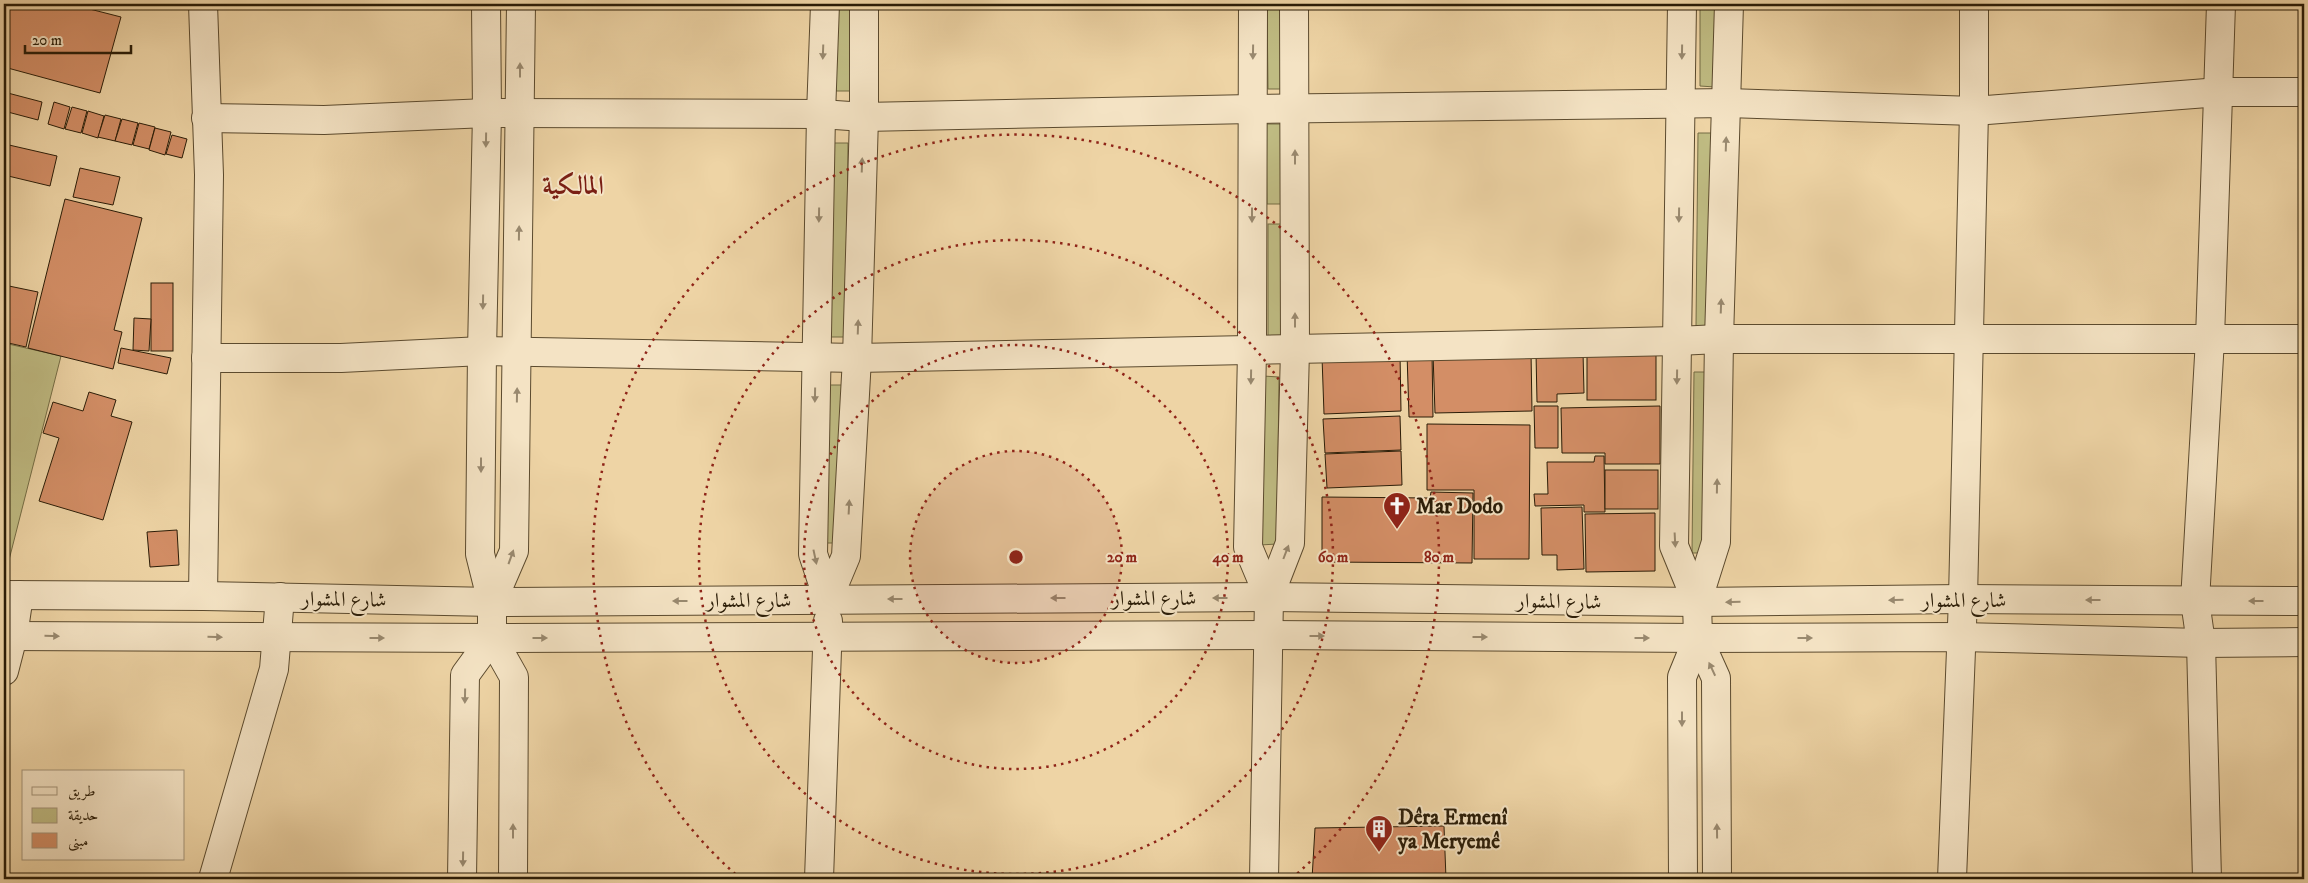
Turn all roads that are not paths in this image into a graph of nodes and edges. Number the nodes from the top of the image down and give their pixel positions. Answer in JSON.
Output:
{"nodes":[{"id":1,"x":203,"y":4,"type":"edge"},
{"id":2,"x":486,"y":4,"type":"edge"},
{"id":3,"x":520,"y":4,"type":"edge"},
{"id":4,"x":825,"y":4,"type":"edge"},
{"id":5,"x":864,"y":4,"type":"edge"},
{"id":6,"x":1253,"y":4,"type":"edge"},
{"id":7,"x":1294,"y":4,"type":"edge"},
{"id":8,"x":1682,"y":4,"type":"edge"},
{"id":9,"x":1730,"y":4,"type":"edge"},
{"id":10,"x":1974,"y":4,"type":"edge"},
{"id":11,"x":2221,"y":4,"type":"edge"},
{"id":12,"x":2220,"y":92,"type":"junction"},
{"id":13,"x":2304,"y":92,"type":"edge"},
{"id":14,"x":1681,"y":103,"type":"junction"},
{"id":15,"x":1728,"y":103,"type":"junction"},
{"id":16,"x":1252,"y":109,"type":"junction"},
{"id":17,"x":1295,"y":109,"type":"junction"},
{"id":18,"x":1974,"y":111,"type":"junction"},
{"id":19,"x":487,"y":113,"type":"junction"},
{"id":20,"x":520,"y":114,"type":"junction"},
{"id":21,"x":820,"y":114,"type":"junction"},
{"id":22,"x":864,"y":117,"type":"junction"},
{"id":23,"x":206,"y":118,"type":"junction"},
{"id":24,"x":1719,"y":339,"type":"junction"},
{"id":25,"x":2210,"y":339,"type":"junction"},
{"id":26,"x":2304,"y":339,"type":"edge"},
{"id":27,"x":1968,"y":340,"type":"junction"},
{"id":28,"x":1677,"y":341,"type":"junction"},
{"id":29,"x":1295,"y":350,"type":"junction"},
{"id":30,"x":482,"y":351,"type":"junction"},
{"id":31,"x":1252,"y":351,"type":"junction"},
{"id":32,"x":518,"y":353,"type":"junction"},
{"id":33,"x":816,"y":357,"type":"junction"},
{"id":34,"x":206,"y":358,"type":"junction"},
{"id":35,"x":857,"y":358,"type":"junction"},
{"id":36,"x":11,"y":595,"type":"edge"},
{"id":37,"x":204,"y":596,"type":"junction"},
{"id":38,"x":1269,"y":597,"type":"junction"},
{"id":39,"x":280,"y":598,"type":"junction"},
{"id":40,"x":1963,"y":599,"type":"junction"},
{"id":41,"x":828,"y":600,"type":"junction"},
{"id":42,"x":2195,"y":601,"type":"junction"},
{"id":43,"x":2304,"y":601,"type":"edge"},
{"id":44,"x":492,"y":602,"type":"junction"},
{"id":45,"x":1697,"y":602,"type":"junction"},
{"id":46,"x":1268,"y":635,"type":"junction"},
{"id":47,"x":8,"y":636,"type":"edge"},
{"id":48,"x":1962,"y":637,"type":"junction"},
{"id":49,"x":278,"y":638,"type":"junction"},
{"id":50,"x":492,"y":638,"type":"junction"},
{"id":51,"x":829,"y":638,"type":"junction"},
{"id":52,"x":1698,"y":638,"type":"junction"},
{"id":53,"x":2304,"y":642,"type":"edge"},
{"id":54,"x":2201,"y":643,"type":"junction"},
{"id":55,"x":4,"y":671,"type":"edge"},
{"id":56,"x":213,"y":879,"type":"edge"},
{"id":57,"x":462,"y":879,"type":"edge"},
{"id":58,"x":513,"y":879,"type":"edge"},
{"id":59,"x":819,"y":879,"type":"edge"},
{"id":60,"x":1264,"y":879,"type":"edge"},
{"id":61,"x":1683,"y":879,"type":"edge"},
{"id":62,"x":1718,"y":879,"type":"edge"},
{"id":63,"x":1952,"y":879,"type":"edge"},
{"id":64,"x":2207,"y":879,"type":"edge"}],
"edges":[{"from":1,"to":23,"type":"street"},
{"from":2,"to":19,"type":"street"},
{"from":20,"to":3,"type":"street","one_way":true},
{"from":4,"to":21,"type":"street","one_way":true},
{"from":5,"to":22,"type":"street"},
{"from":6,"to":16,"type":"street","one_way":true},
{"from":7,"to":17,"type":"street"},
{"from":8,"to":14,"type":"street","one_way":true},
{"from":9,"to":15,"type":"street"},
{"from":10,"to":18,"type":"street"},
{"from":11,"to":12,"type":"street"},
{"from":12,"to":13,"type":"street"},
{"from":12,"to":18,"type":"street"},
{"from":12,"to":25,"type":"street"},
{"from":14,"to":15,"type":"street"},
{"from":14,"to":17,"type":"street"},
{"from":14,"to":28,"type":"street","one_way":true},
{"from":15,"to":18,"type":"street"},
{"from":24,"to":15,"type":"street","one_way":true},
{"from":16,"to":17,"type":"street"},
{"from":16,"to":22,"type":"street"},
{"from":16,"to":31,"type":"street","one_way":true},
{"from":29,"to":17,"type":"street","one_way":true},
{"from":18,"to":27,"type":"street"},
{"from":19,"to":20,"type":"street"},
{"from":19,"to":23,"type":"street"},
{"from":19,"to":30,"type":"street","one_way":true},
{"from":20,"to":21,"type":"street"},
{"from":32,"to":20,"type":"street","one_way":true},
{"from":21,"to":22,"type":"street"},
{"from":21,"to":33,"type":"street","one_way":true},
{"from":35,"to":22,"type":"street","one_way":true},
{"from":23,"to":34,"type":"street"},
{"from":24,"to":27,"type":"street"},
{"from":24,"to":28,"type":"street"},
{"from":45,"to":24,"type":"street","one_way":true},
{"from":25,"to":26,"type":"street"},
{"from":25,"to":27,"type":"street"},
{"from":25,"to":42,"type":"street"},
{"from":27,"to":40,"type":"street"},
{"from":28,"to":29,"type":"street"},
{"from":28,"to":45,"type":"street","one_way":true},
{"from":29,"to":31,"type":"street"},
{"from":38,"to":29,"type":"street","one_way":true},
{"from":30,"to":32,"type":"street"},
{"from":30,"to":34,"type":"street"},
{"from":30,"to":44,"type":"street","one_way":true},
{"from":31,"to":35,"type":"street"},
{"from":31,"to":38,"type":"street","one_way":true},
{"from":32,"to":33,"type":"street"},
{"from":44,"to":32,"type":"street","one_way":true},
{"from":33,"to":35,"type":"street"},
{"from":33,"to":41,"type":"street","one_way":true},
{"from":34,"to":37,"type":"street"},
{"from":41,"to":35,"type":"street","one_way":true},
{"from":36,"to":37,"type":"street","name":"شارع المشوار"},
{"from":36,"to":47,"type":"street"},
{"from":37,"to":39,"type":"street","name":"شارع المشوار"},
{"from":38,"to":41,"type":"street","name":"شارع المشوار","one_way":true},
{"from":38,"to":45,"type":"street","name":"شارع المشوار"},
{"from":38,"to":46,"type":"street"},
{"from":39,"to":44,"type":"street","name":"شارع المشوار"},
{"from":39,"to":49,"type":"street"},
{"from":42,"to":40,"type":"street","name":"شارع المشوار","one_way":true},
{"from":40,"to":45,"type":"street","name":"شارع المشوار","one_way":true},
{"from":40,"to":48,"type":"street"},
{"from":41,"to":44,"type":"street","name":"شارع المشوار","one_way":true},
{"from":41,"to":51,"type":"street"},
{"from":43,"to":42,"type":"street","name":"شارع المشوار","one_way":true},
{"from":42,"to":54,"type":"street"},
{"from":44,"to":50,"type":"street"},
{"from":45,"to":52,"type":"street"},
{"from":46,"to":51,"type":"street","name":"شارع المشوار"},
{"from":46,"to":52,"type":"street","name":"شارع المشوار","one_way":true},
{"from":46,"to":60,"type":"street"},
{"from":47,"to":49,"type":"street","name":"شارع المشوار","one_way":true},
{"from":47,"to":55,"type":"street"},
{"from":52,"to":48,"type":"street","name":"شارع المشوار","one_way":true},
{"from":48,"to":54,"type":"street","name":"شارع المشوار"},
{"from":48,"to":63,"type":"street"},
{"from":49,"to":50,"type":"street","name":"شارع المشوار","one_way":true},
{"from":49,"to":56,"type":"street"},
{"from":50,"to":51,"type":"street","name":"شارع المشوار","one_way":true},
{"from":50,"to":57,"type":"street","one_way":true},
{"from":58,"to":50,"type":"street","one_way":true},
{"from":51,"to":59,"type":"street"},
{"from":52,"to":61,"type":"street","one_way":true},
{"from":62,"to":52,"type":"street","one_way":true},
{"from":53,"to":54,"type":"street","name":"شارع المشوار"},
{"from":54,"to":64,"type":"street"}]}
